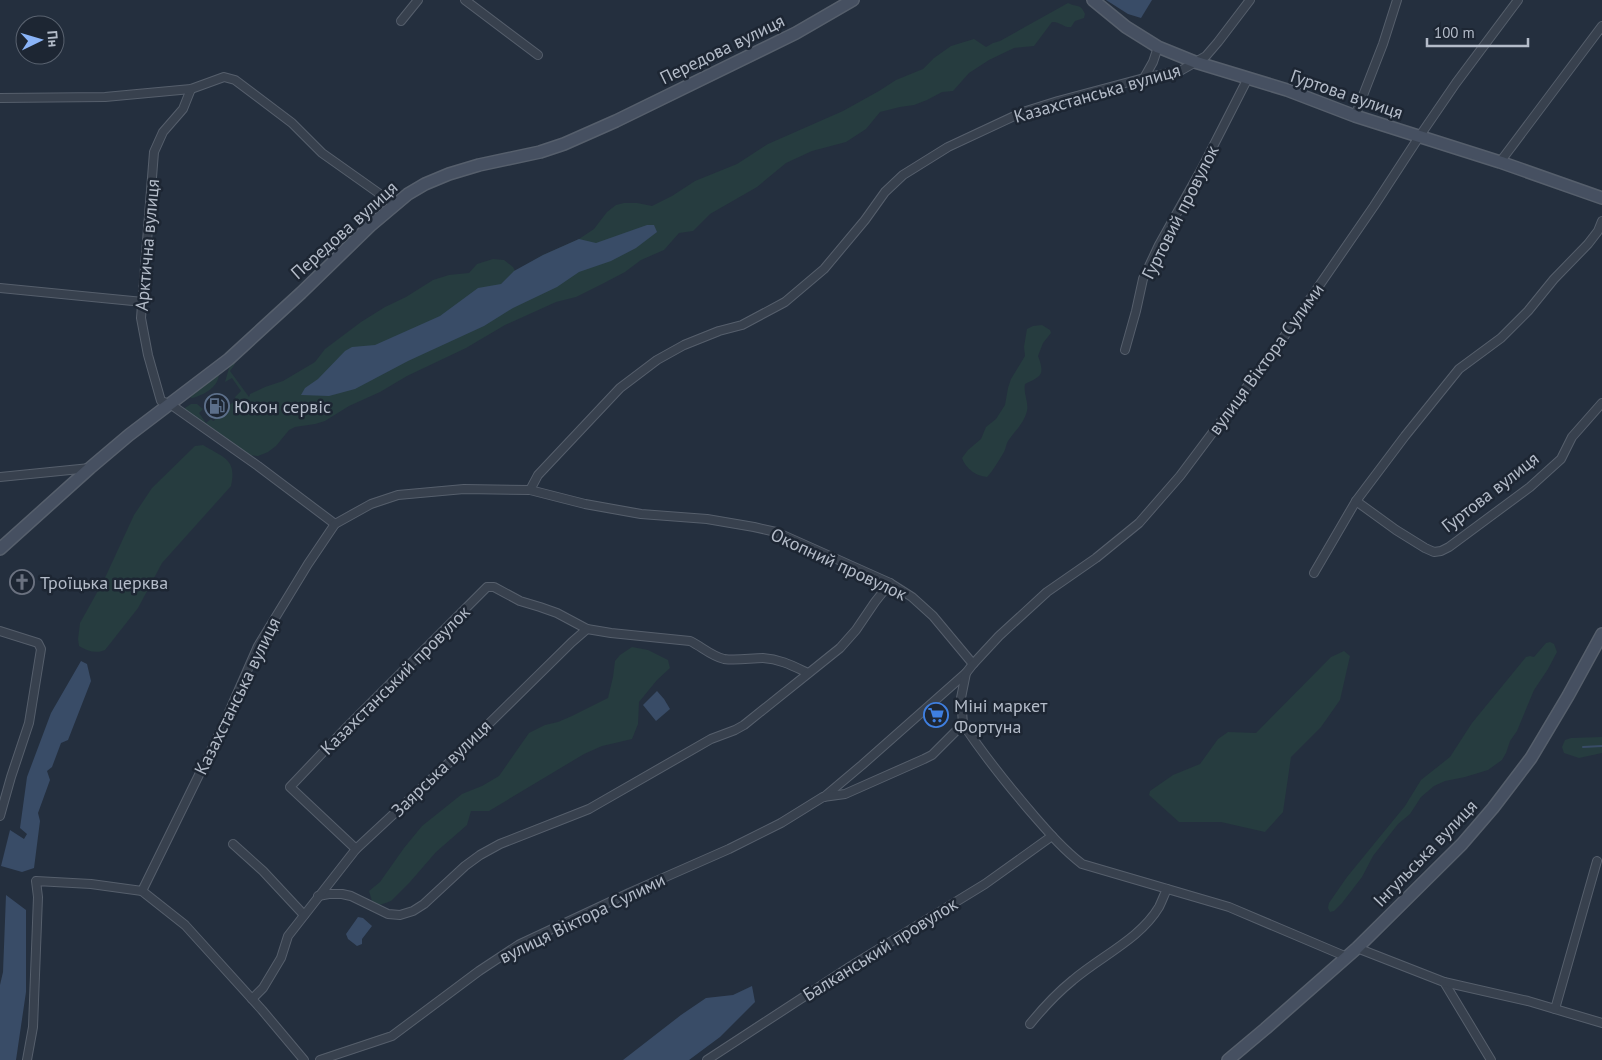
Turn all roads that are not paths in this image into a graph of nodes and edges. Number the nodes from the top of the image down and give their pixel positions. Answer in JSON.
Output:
{"nodes":[{"id":1,"x":418,"y":0,"type":"edge"},
{"id":2,"x":466,"y":0,"type":"edge"},
{"id":3,"x":854,"y":0,"type":"edge"},
{"id":4,"x":1093,"y":0,"type":"edge"},
{"id":5,"x":1250,"y":0,"type":"edge"},
{"id":6,"x":1397,"y":0,"type":"edge"},
{"id":7,"x":1518,"y":0,"type":"edge"},
{"id":8,"x":401,"y":21,"type":"dead end"},
{"id":9,"x":1602,"y":26,"type":"edge"},
{"id":10,"x":1158,"y":47,"type":"junction"},
{"id":11,"x":538,"y":55,"type":"dead end"},
{"id":12,"x":1195,"y":62,"type":"junction"},
{"id":13,"x":1144,"y":78,"type":"junction"},
{"id":14,"x":1248,"y":78,"type":"junction"},
{"id":15,"x":191,"y":88,"type":"junction"},
{"id":16,"x":0,"y":98,"type":"edge"},
{"id":17,"x":1355,"y":116,"type":"junction"},
{"id":18,"x":1419,"y":137,"type":"junction"},
{"id":19,"x":1500,"y":162,"type":"junction"},
{"id":20,"x":1602,"y":198,"type":"edge"},
{"id":21,"x":394,"y":204,"type":"junction"},
{"id":22,"x":1602,"y":221,"type":"edge"},
{"id":23,"x":0,"y":288,"type":"edge"},
{"id":24,"x":143,"y":302,"type":"junction"},
{"id":25,"x":1125,"y":350,"type":"dead end"},
{"id":26,"x":1602,"y":403,"type":"edge"},
{"id":27,"x":170,"y":404,"type":"junction"},
{"id":28,"x":90,"y":468,"type":"junction"},
{"id":29,"x":0,"y":477,"type":"edge"},
{"id":30,"x":530,"y":490,"type":"junction"},
{"id":31,"x":1356,"y":501,"type":"junction"},
{"id":32,"x":336,"y":524,"type":"junction"},
{"id":33,"x":0,"y":549,"type":"edge"},
{"id":34,"x":1314,"y":573,"type":"dead end"},
{"id":35,"x":890,"y":583,"type":"junction"},
{"id":36,"x":587,"y":629,"type":"junction"},
{"id":37,"x":0,"y":631,"type":"edge"},
{"id":38,"x":1602,"y":634,"type":"edge"},
{"id":39,"x":972,"y":664,"type":"junction"},
{"id":40,"x":808,"y":673,"type":"junction"},
{"id":41,"x":966,"y":673,"type":"junction"},
{"id":42,"x":963,"y":724,"type":"junction"},
{"id":43,"x":823,"y":797,"type":"junction"},
{"id":44,"x":0,"y":816,"type":"edge"},
{"id":45,"x":1052,"y":836,"type":"junction"},
{"id":46,"x":233,"y":844,"type":"dead end"},
{"id":47,"x":356,"y":849,"type":"junction"},
{"id":48,"x":1597,"y":861,"type":"dead end"},
{"id":49,"x":1167,"y":889,"type":"junction"},
{"id":50,"x":142,"y":891,"type":"junction"},
{"id":51,"x":318,"y":896,"type":"junction"},
{"id":52,"x":304,"y":915,"type":"junction"},
{"id":53,"x":1357,"y":948,"type":"junction"},
{"id":54,"x":1346,"y":957,"type":"junction"},
{"id":55,"x":1444,"y":982,"type":"junction"},
{"id":56,"x":252,"y":999,"type":"junction"},
{"id":57,"x":1555,"y":1009,"type":"junction"},
{"id":58,"x":1602,"y":1023,"type":"edge"},
{"id":59,"x":1030,"y":1024,"type":"dead end"},
{"id":60,"x":27,"y":1060,"type":"edge"},
{"id":61,"x":304,"y":1060,"type":"edge"},
{"id":62,"x":320,"y":1060,"type":"edge"},
{"id":63,"x":707,"y":1060,"type":"edge"},
{"id":64,"x":1228,"y":1060,"type":"edge"},
{"id":65,"x":1491,"y":1060,"type":"edge"}],
"edges":[{"from":1,"to":8,"type":"street"},
{"from":2,"to":11,"type":"street"},
{"from":3,"to":21,"type":"street","name":"Передова вулиця"},
{"from":4,"to":10,"type":"street","name":"Гуртова вулиця"},
{"from":5,"to":12,"type":"street","name":"Казахстанська вулиця"},
{"from":6,"to":17,"type":"street"},
{"from":7,"to":18,"type":"street","name":"вулиця Віктора Сулими"},
{"from":9,"to":19,"type":"street"},
{"from":10,"to":12,"type":"street","name":"Гуртова вулиця"},
{"from":10,"to":13,"type":"street"},
{"from":12,"to":13,"type":"street","name":"Казахстанська вулиця"},
{"from":12,"to":14,"type":"street","name":"Гуртова вулиця"},
{"from":13,"to":30,"type":"street","name":"Казахстанська вулиця"},
{"from":14,"to":17,"type":"street","name":"Гуртова вулиця"},
{"from":14,"to":25,"type":"street","name":"Гуртовий провулок"},
{"from":15,"to":16,"type":"street"},
{"from":15,"to":21,"type":"street"},
{"from":15,"to":24,"type":"street","name":"Арктична вулиця"},
{"from":17,"to":18,"type":"street","name":"Гуртова вулиця"},
{"from":18,"to":19,"type":"street","name":"Гуртова вулиця"},
{"from":18,"to":39,"type":"street","name":"вулиця Віктора Сулими"},
{"from":19,"to":20,"type":"street","name":"Гуртова вулиця"},
{"from":21,"to":27,"type":"street","name":"Передова вулиця"},
{"from":22,"to":31,"type":"street"},
{"from":23,"to":24,"type":"street"},
{"from":24,"to":27,"type":"street","name":"Арктична вулиця"},
{"from":26,"to":31,"type":"street","name":"Гуртова вулиця"},
{"from":27,"to":28,"type":"street","name":"Передова вулиця"},
{"from":27,"to":32,"type":"street"},
{"from":28,"to":29,"type":"street"},
{"from":28,"to":33,"type":"street","name":"Передова вулиця"},
{"from":30,"to":32,"type":"street","name":"Казахстанська вулиця"},
{"from":30,"to":35,"type":"street","name":"Окопний провулок"},
{"from":31,"to":34,"type":"street"},
{"from":32,"to":50,"type":"street","name":"Казахстанська вулиця"},
{"from":35,"to":39,"type":"street","name":"Окопний провулок"},
{"from":35,"to":40,"type":"street"},
{"from":36,"to":40,"type":"street"},
{"from":36,"to":47,"type":"street","name":"Заярська вулиця"},
{"from":36,"to":47,"type":"street","name":"Казахстанський провулок"},
{"from":37,"to":44,"type":"street"},
{"from":38,"to":53,"type":"street","name":"Інгульська вулиця"},
{"from":39,"to":41,"type":"street","name":"вулиця Віктора Сулими"},
{"from":40,"to":51,"type":"street"},
{"from":41,"to":42,"type":"street","name":"вулиця Віктора Сулими"},
{"from":41,"to":43,"type":"street","name":"вулиця Віктора Сулими"},
{"from":42,"to":43,"type":"street","name":"вулиця Віктора Сулими"},
{"from":42,"to":45,"type":"street"},
{"from":43,"to":62,"type":"street","name":"вулиця Віктора Сулими"},
{"from":45,"to":49,"type":"street"},
{"from":45,"to":63,"type":"street","name":"Балканський провулок"},
{"from":46,"to":52,"type":"street"},
{"from":47,"to":51,"type":"street","name":"Заярська вулиця"},
{"from":48,"to":57,"type":"street"},
{"from":49,"to":54,"type":"street"},
{"from":49,"to":59,"type":"street"},
{"from":50,"to":56,"type":"street"},
{"from":50,"to":60,"type":"street"},
{"from":51,"to":52,"type":"street","name":"Заярська вулиця"},
{"from":52,"to":56,"type":"street","name":"Заярська вулиця"},
{"from":53,"to":54,"type":"street","name":"Інгульська вулиця"},
{"from":53,"to":55,"type":"street"},
{"from":54,"to":64,"type":"street","name":"Інгульська вулиця"},
{"from":55,"to":57,"type":"street"},
{"from":55,"to":65,"type":"street"},
{"from":56,"to":61,"type":"street"},
{"from":57,"to":58,"type":"street"}]}
